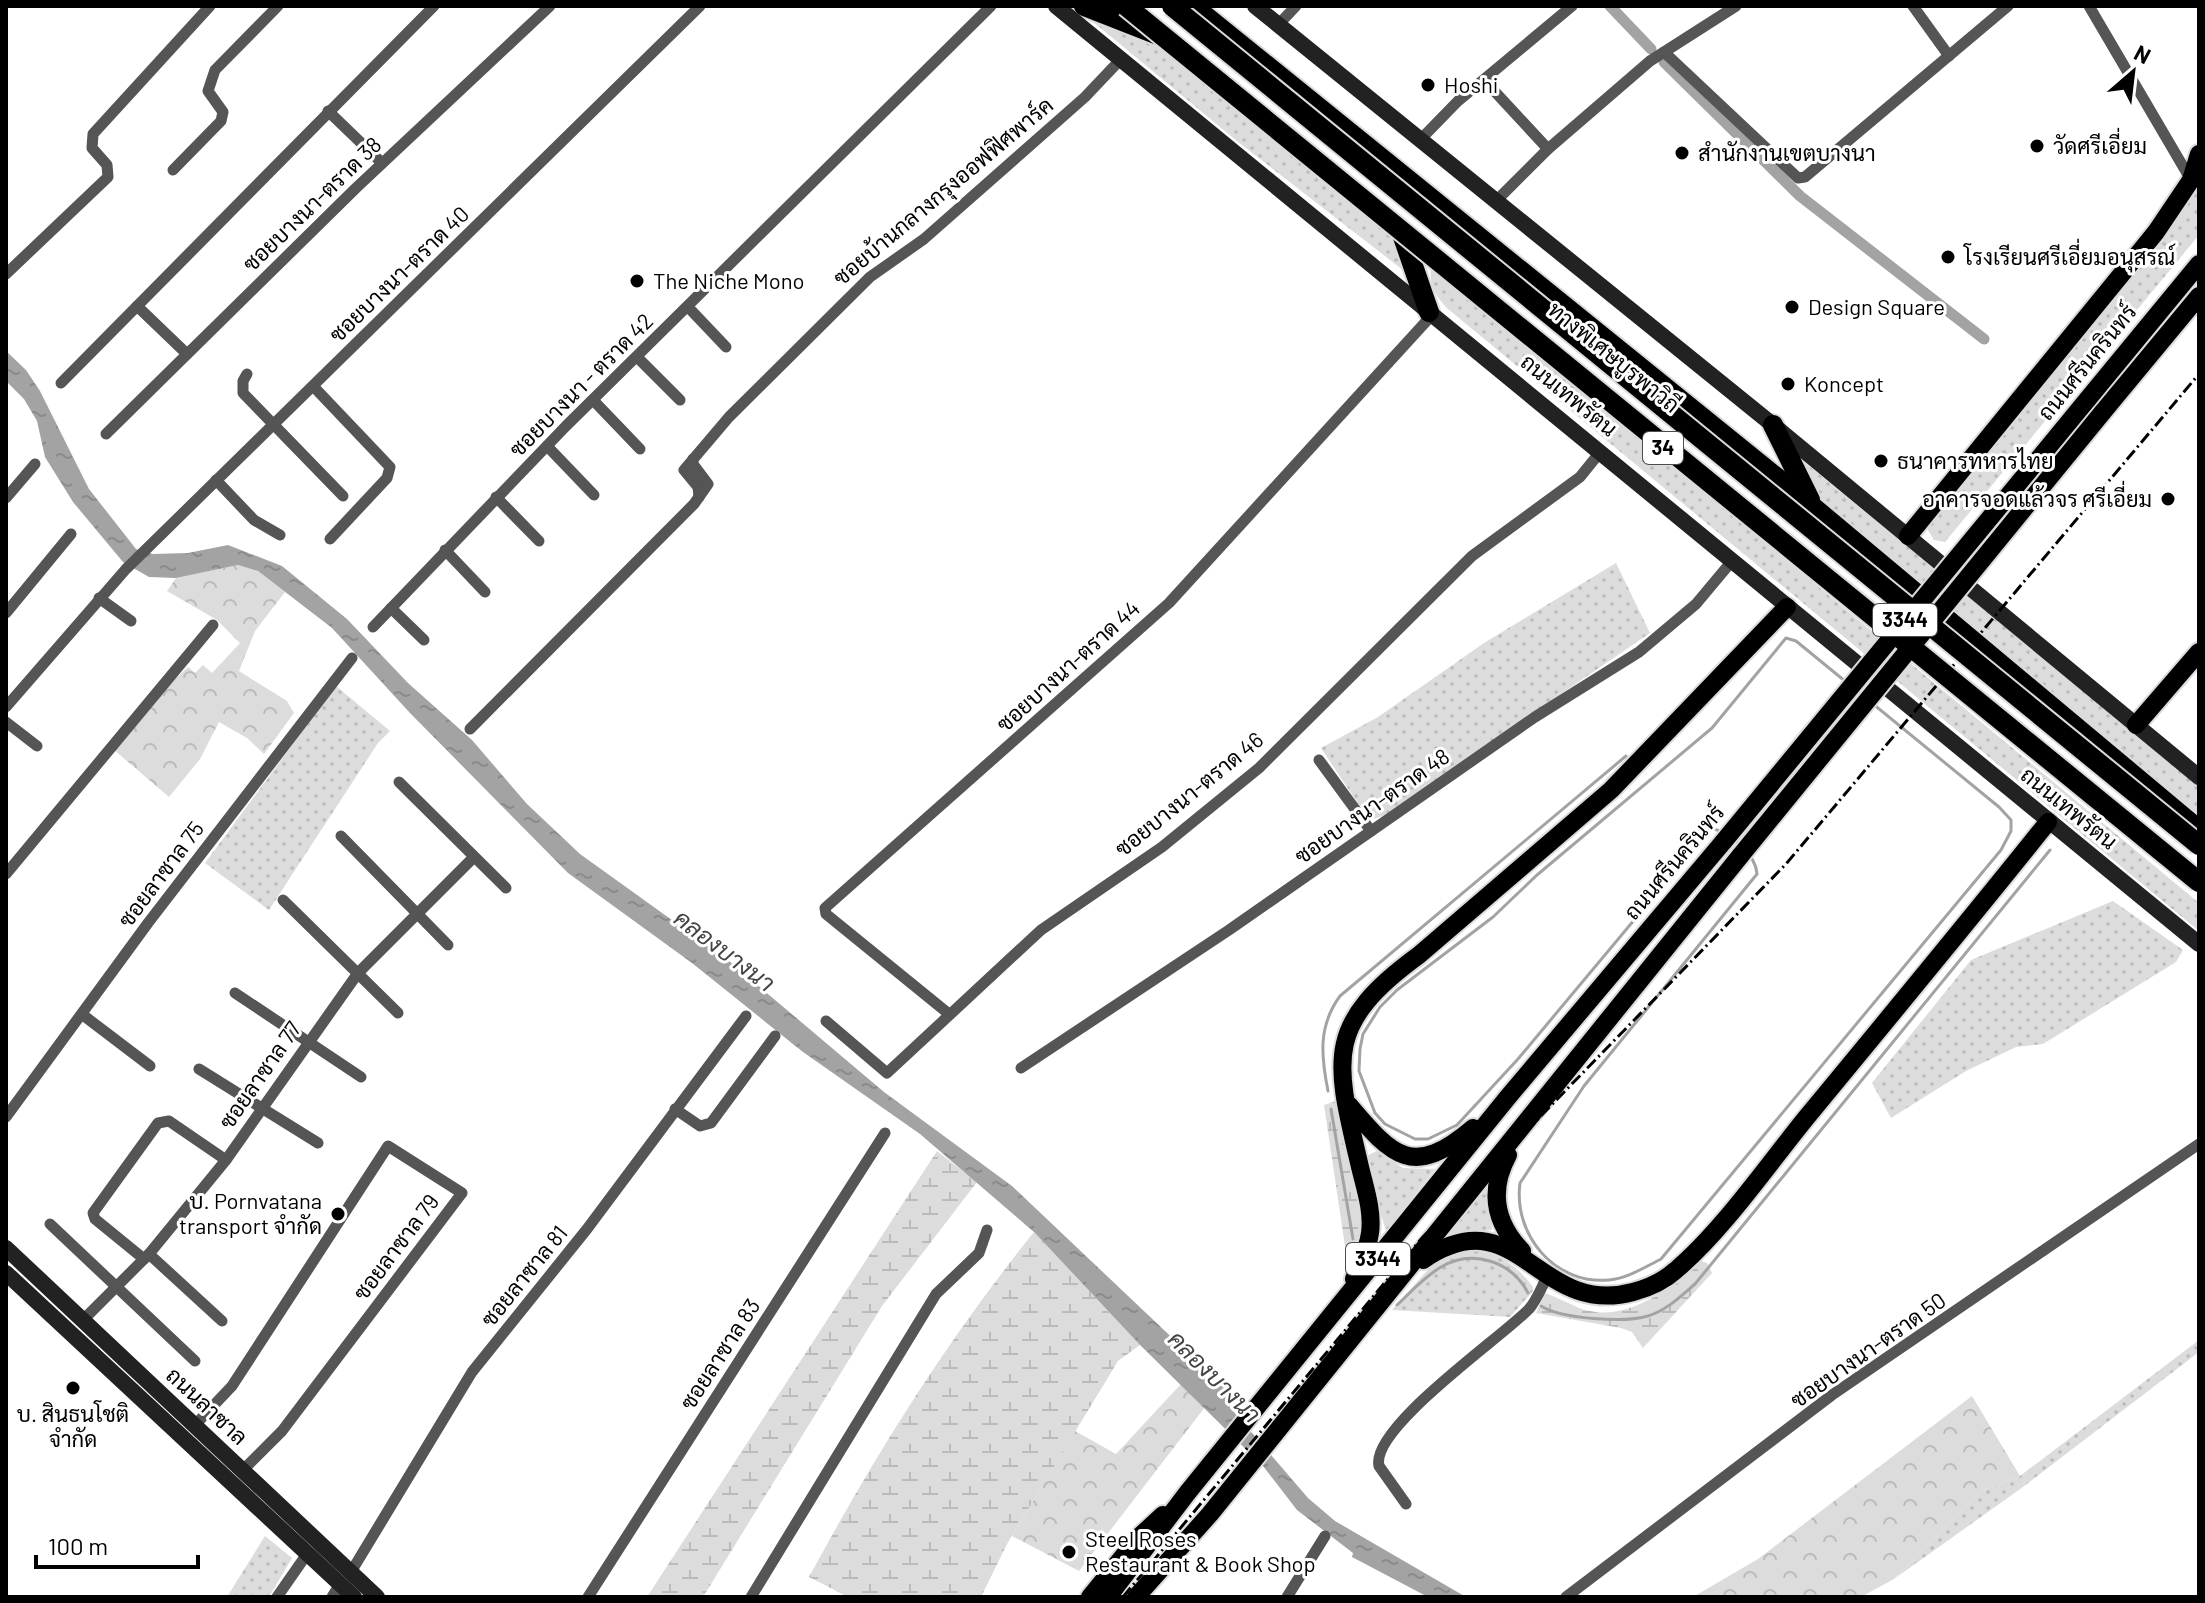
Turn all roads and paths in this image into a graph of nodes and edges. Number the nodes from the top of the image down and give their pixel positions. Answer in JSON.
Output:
{"nodes":[{"id":1,"x":210,"y":6,"type":"edge"},
{"id":2,"x":278,"y":6,"type":"edge"},
{"id":3,"x":434,"y":6,"type":"edge"},
{"id":4,"x":550,"y":6,"type":"edge"},
{"id":5,"x":700,"y":6,"type":"edge"},
{"id":6,"x":991,"y":6,"type":"edge"},
{"id":7,"x":1056,"y":6,"type":"edge"},
{"id":8,"x":1084,"y":6,"type":"edge"},
{"id":9,"x":1126,"y":6,"type":"edge"},
{"id":10,"x":1146,"y":6,"type":"edge"},
{"id":11,"x":1172,"y":6,"type":"edge"},
{"id":12,"x":1193,"y":6,"type":"edge"},
{"id":13,"x":1255,"y":6,"type":"edge"},
{"id":14,"x":1296,"y":6,"type":"edge"},
{"id":15,"x":1572,"y":6,"type":"edge"},
{"id":16,"x":1736,"y":6,"type":"edge"},
{"id":17,"x":1913,"y":6,"type":"edge"},
{"id":18,"x":2008,"y":6,"type":"edge"},
{"id":19,"x":2089,"y":6,"type":"edge"},
{"id":20,"x":1278,"y":25,"type":"junction"},
{"id":21,"x":1165,"y":38,"type":"junction"},
{"id":22,"x":1664,"y":52,"type":"junction"},
{"id":23,"x":1949,"y":56,"type":"junction"},
{"id":24,"x":1121,"y":59,"type":"junction"},
{"id":25,"x":1485,"y":81,"type":"junction"},
{"id":26,"x":328,"y":111,"type":"junction"},
{"id":27,"x":1420,"y":140,"type":"junction"},
{"id":28,"x":1548,"y":149,"type":"junction"},
{"id":29,"x":2199,"y":154,"type":"edge"},
{"id":30,"x":382,"y":163,"type":"junction"},
{"id":31,"x":173,"y":170,"type":"dead end"},
{"id":32,"x":2191,"y":180,"type":"junction"},
{"id":33,"x":1495,"y":202,"type":"junction"},
{"id":34,"x":1402,"y":234,"type":"junction"},
{"id":35,"x":2199,"y":264,"type":"edge"},
{"id":36,"x":6,"y":274,"type":"edge"},
{"id":37,"x":2199,"y":296,"type":"edge"},
{"id":38,"x":137,"y":306,"type":"junction"},
{"id":39,"x":688,"y":307,"type":"junction"},
{"id":40,"x":1430,"y":314,"type":"junction"},
{"id":41,"x":726,"y":347,"type":"dead end"},
{"id":42,"x":187,"y":354,"type":"junction"},
{"id":43,"x":637,"y":357,"type":"junction"},
{"id":44,"x":247,"y":374,"type":"dead end"},
{"id":45,"x":61,"y":383,"type":"dead end"},
{"id":46,"x":313,"y":386,"type":"junction"},
{"id":47,"x":593,"y":400,"type":"junction"},
{"id":48,"x":680,"y":400,"type":"dead end"},
{"id":49,"x":274,"y":424,"type":"junction"},
{"id":50,"x":1773,"y":425,"type":"junction"},
{"id":51,"x":106,"y":434,"type":"dead end"},
{"id":52,"x":547,"y":446,"type":"junction"},
{"id":53,"x":640,"y":449,"type":"dead end"},
{"id":54,"x":1601,"y":451,"type":"junction"},
{"id":55,"x":35,"y":464,"type":"dead end"},
{"id":56,"x":216,"y":480,"type":"junction"},
{"id":57,"x":594,"y":495,"type":"dead end"},
{"id":58,"x":343,"y":496,"type":"dead end"},
{"id":59,"x":496,"y":497,"type":"junction"},
{"id":60,"x":6,"y":498,"type":"edge"},
{"id":61,"x":1813,"y":507,"type":"junction"},
{"id":62,"x":71,"y":534,"type":"dead end"},
{"id":63,"x":280,"y":535,"type":"dead end"},
{"id":64,"x":1908,"y":536,"type":"junction"},
{"id":65,"x":330,"y":539,"type":"dead end"},
{"id":66,"x":539,"y":541,"type":"dead end"},
{"id":67,"x":445,"y":550,"type":"junction"},
{"id":68,"x":1732,"y":561,"type":"junction"},
{"id":69,"x":485,"y":592,"type":"dead end"},
{"id":70,"x":99,"y":598,"type":"junction"},
{"id":71,"x":1787,"y":607,"type":"junction"},
{"id":72,"x":391,"y":608,"type":"junction"},
{"id":73,"x":6,"y":613,"type":"edge"},
{"id":74,"x":131,"y":621,"type":"dead end"},
{"id":75,"x":213,"y":625,"type":"dead end"},
{"id":76,"x":373,"y":627,"type":"dead end"},
{"id":77,"x":424,"y":640,"type":"dead end"},
{"id":78,"x":2199,"y":652,"type":"edge"},
{"id":79,"x":352,"y":658,"type":"dead end"},
{"id":80,"x":6,"y":707,"type":"edge"},
{"id":81,"x":6,"y":722,"type":"edge"},
{"id":82,"x":2136,"y":725,"type":"junction"},
{"id":83,"x":470,"y":729,"type":"dead end"},
{"id":84,"x":37,"y":746,"type":"dead end"},
{"id":85,"x":1319,"y":760,"type":"dead end"},
{"id":86,"x":2199,"y":777,"type":"edge"},
{"id":87,"x":399,"y":782,"type":"dead end"},
{"id":88,"x":2048,"y":822,"type":"junction"},
{"id":89,"x":2199,"y":830,"type":"edge"},
{"id":90,"x":1371,"y":831,"type":"junction"},
{"id":91,"x":341,"y":836,"type":"dead end"},
{"id":92,"x":2199,"y":845,"type":"edge"},
{"id":93,"x":474,"y":857,"type":"junction"},
{"id":94,"x":2199,"y":868,"type":"edge"},
{"id":95,"x":6,"y":874,"type":"edge"},
{"id":96,"x":2199,"y":882,"type":"edge"},
{"id":97,"x":506,"y":888,"type":"dead end"},
{"id":98,"x":2199,"y":891,"type":"edge"},
{"id":99,"x":283,"y":900,"type":"dead end"},
{"id":100,"x":418,"y":914,"type":"junction"},
{"id":101,"x":2199,"y":944,"type":"edge"},
{"id":102,"x":448,"y":945,"type":"dead end"},
{"id":103,"x":358,"y":973,"type":"junction"},
{"id":104,"x":235,"y":993,"type":"dead end"},
{"id":105,"x":398,"y":1013,"type":"dead end"},
{"id":106,"x":949,"y":1014,"type":"junction"},
{"id":107,"x":83,"y":1015,"type":"junction"},
{"id":108,"x":746,"y":1016,"type":"dead end"},
{"id":109,"x":826,"y":1021,"type":"dead end"},
{"id":110,"x":775,"y":1036,"type":"dead end"},
{"id":111,"x":308,"y":1042,"type":"junction"},
{"id":112,"x":150,"y":1066,"type":"dead end"},
{"id":113,"x":1021,"y":1068,"type":"dead end"},
{"id":114,"x":199,"y":1069,"type":"dead end"},
{"id":115,"x":361,"y":1077,"type":"dead end"},
{"id":116,"x":1508,"y":1097,"type":"junction"},
{"id":117,"x":1345,"y":1100,"type":"junction"},
{"id":118,"x":262,"y":1109,"type":"junction"},
{"id":119,"x":675,"y":1109,"type":"junction"},
{"id":120,"x":6,"y":1117,"type":"edge"},
{"id":121,"x":1523,"y":1127,"type":"junction"},
{"id":122,"x":885,"y":1133,"type":"dead end"},
{"id":123,"x":318,"y":1143,"type":"dead end"},
{"id":124,"x":2199,"y":1144,"type":"edge"},
{"id":125,"x":226,"y":1160,"type":"junction"},
{"id":126,"x":50,"y":1224,"type":"dead end"},
{"id":127,"x":987,"y":1230,"type":"dead end"},
{"id":128,"x":6,"y":1248,"type":"edge"},
{"id":129,"x":6,"y":1256,"type":"edge"},
{"id":130,"x":147,"y":1257,"type":"junction"},
{"id":131,"x":1409,"y":1270,"type":"junction"},
{"id":132,"x":6,"y":1273,"type":"edge"},
{"id":133,"x":1543,"y":1274,"type":"junction"},
{"id":134,"x":117,"y":1287,"type":"junction"},
{"id":135,"x":1345,"y":1299,"type":"junction"},
{"id":136,"x":83,"y":1320,"type":"junction"},
{"id":137,"x":222,"y":1321,"type":"dead end"},
{"id":138,"x":90,"y":1351,"type":"junction"},
{"id":139,"x":195,"y":1361,"type":"dead end"},
{"id":140,"x":133,"y":1366,"type":"junction"},
{"id":141,"x":195,"y":1425,"type":"junction"},
{"id":142,"x":243,"y":1470,"type":"junction"},
{"id":143,"x":230,"y":1482,"type":"junction"},
{"id":144,"x":1188,"y":1492,"type":"junction"},
{"id":145,"x":1406,"y":1504,"type":"dead end"},
{"id":146,"x":1210,"y":1514,"type":"junction"},
{"id":147,"x":304,"y":1528,"type":"junction"},
{"id":148,"x":1325,"y":1536,"type":"dead end"},
{"id":149,"x":313,"y":1559,"type":"junction"},
{"id":150,"x":350,"y":1588,"type":"edge"},
{"id":151,"x":277,"y":1597,"type":"edge"},
{"id":152,"x":377,"y":1597,"type":"edge"},
{"id":153,"x":588,"y":1597,"type":"edge"},
{"id":154,"x":751,"y":1597,"type":"edge"},
{"id":155,"x":1090,"y":1597,"type":"edge"},
{"id":156,"x":1108,"y":1597,"type":"edge"},
{"id":157,"x":1136,"y":1597,"type":"edge"},
{"id":158,"x":1151,"y":1597,"type":"edge"},
{"id":159,"x":1287,"y":1597,"type":"edge"},
{"id":160,"x":1566,"y":1597,"type":"edge"}],
"edges":[{"from":1,"to":36,"type":"street"},
{"from":2,"to":31,"type":"street"},
{"from":3,"to":26,"type":"street"},
{"from":4,"to":30,"type":"street","name":"ซอยบางนา-ตราด 38"},
{"from":5,"to":46,"type":"street","name":"ซอยบางนา-ตราด 40"},
{"from":6,"to":39,"type":"street","name":"ซอยบางนา - ตราด 42"},
{"from":7,"to":24,"type":"main road","name":"ถนนเทพรัตน","number":"34"},
{"from":8,"to":21,"type":"highway"},
{"from":9,"to":21,"type":"highway","name":"ถนนเทพรัตน","number":"34"},
{"from":9,"to":96,"type":"highway","bridge":true},
{"from":10,"to":94,"type":"highway","name":"ทางพิเศษบูรพาวิถี","bridge":true},
{"from":11,"to":92,"type":"highway","name":"ทางพิเศษบูรพาวิถี","bridge":true},
{"from":12,"to":61,"type":"highway","number":"34"},
{"from":13,"to":20,"type":"main road"},
{"from":14,"to":20,"type":"street"},
{"from":15,"to":25,"type":"street"},
{"from":16,"to":22,"type":"street"},
{"from":17,"to":23,"type":"street"},
{"from":18,"to":23,"type":"street"},
{"from":19,"to":32,"type":"street"},
{"from":20,"to":27,"type":"main road"},
{"from":21,"to":34,"type":"highway","name":"ถนนเทพรัตน","number":"34"},
{"from":22,"to":23,"type":"street"},
{"from":22,"to":28,"type":"street"},
{"from":24,"to":40,"type":"main road","name":"ถนนเทพรัตน","number":"34"},
{"from":24,"to":83,"type":"street","name":"ซอยบ้านกลางกรุงออฟฟิศพาร์ค"},
{"from":25,"to":27,"type":"street"},
{"from":25,"to":28,"type":"street"},
{"from":26,"to":30,"type":"street"},
{"from":26,"to":38,"type":"street"},
{"from":27,"to":33,"type":"main road"},
{"from":28,"to":33,"type":"street"},
{"from":29,"to":32,"type":"main road"},
{"from":30,"to":42,"type":"street","name":"ซอยบางนา-ตราด 38"},
{"from":32,"to":64,"type":"main road"},
{"from":33,"to":50,"type":"main road"},
{"from":34,"to":40,"type":"highway"},
{"from":34,"to":98,"type":"highway","name":"ถนนเทพรัตน","number":"34"},
{"from":35,"to":116,"type":"main road","name":"ถนนศรีนครินทร์","number":"3344","bridge":true},
{"from":37,"to":121,"type":"main road","name":"ถนนศรีนครินทร์","number":"3344","bridge":true},
{"from":38,"to":42,"type":"street"},
{"from":38,"to":45,"type":"street"},
{"from":39,"to":41,"type":"street"},
{"from":39,"to":43,"type":"street","name":"ซอยบางนา - ตราด 42"},
{"from":40,"to":54,"type":"main road","name":"ถนนเทพรัตน","number":"34"},
{"from":40,"to":106,"type":"street","name":"ซอยบางนา-ตราด 44"},
{"from":42,"to":51,"type":"street","name":"ซอยบางนา-ตราด 38"},
{"from":43,"to":47,"type":"street","name":"ซอยบางนา - ตราด 42"},
{"from":43,"to":48,"type":"street"},
{"from":44,"to":49,"type":"street"},
{"from":46,"to":49,"type":"street","name":"ซอยบางนา-ตราด 40"},
{"from":46,"to":65,"type":"street"},
{"from":47,"to":52,"type":"street","name":"ซอยบางนา - ตราด 42"},
{"from":47,"to":53,"type":"street"},
{"from":49,"to":56,"type":"street","name":"ซอยบางนา-ตราด 40"},
{"from":49,"to":58,"type":"street"},
{"from":50,"to":61,"type":"highway"},
{"from":50,"to":64,"type":"main road"},
{"from":52,"to":57,"type":"street"},
{"from":52,"to":59,"type":"street","name":"ซอยบางนา - ตราด 42"},
{"from":54,"to":68,"type":"main road","name":"ถนนเทพรัตน","number":"34"},
{"from":54,"to":106,"type":"street","name":"ซอยบางนา-ตราด 46"},
{"from":55,"to":60,"type":"street"},
{"from":56,"to":63,"type":"street"},
{"from":56,"to":70,"type":"street","name":"ซอยบางนา-ตราด 40"},
{"from":59,"to":66,"type":"street"},
{"from":59,"to":67,"type":"street","name":"ซอยบางนา - ตราด 42"},
{"from":61,"to":89,"type":"highway","number":"34"},
{"from":62,"to":73,"type":"street"},
{"from":64,"to":82,"type":"main road"},
{"from":67,"to":69,"type":"street"},
{"from":67,"to":72,"type":"street","name":"ซอยบางนา - ตราด 42"},
{"from":68,"to":71,"type":"main road","name":"ถนนเทพรัตน","number":"34"},
{"from":68,"to":90,"type":"street","name":"ซอยบางนา-ตราด 48"},
{"from":70,"to":74,"type":"street"},
{"from":70,"to":80,"type":"street","name":"ซอยบางนา-ตราด 40"},
{"from":71,"to":88,"type":"main road","name":"ถนนเทพรัตน","number":"34"},
{"from":71,"to":117,"type":"main road"},
{"from":72,"to":76,"type":"street","name":"ซอยบางนา - ตราด 42"},
{"from":72,"to":77,"type":"street"},
{"from":75,"to":95,"type":"street"},
{"from":78,"to":82,"type":"main road"},
{"from":79,"to":107,"type":"street","name":"ซอยลาซาล 75"},
{"from":81,"to":84,"type":"street"},
{"from":82,"to":86,"type":"main road"},
{"from":85,"to":90,"type":"street"},
{"from":87,"to":93,"type":"street"},
{"from":88,"to":101,"type":"main road","name":"ถนนเทพรัตน","number":"34"},
{"from":88,"to":133,"type":"main road"},
{"from":90,"to":113,"type":"street","name":"ซอยบางนา-ตราด 48"},
{"from":91,"to":100,"type":"street"},
{"from":93,"to":97,"type":"street"},
{"from":93,"to":100,"type":"street","name":"ซอยลาซาล 77"},
{"from":99,"to":103,"type":"street"},
{"from":100,"to":102,"type":"street"},
{"from":100,"to":103,"type":"street","name":"ซอยลาซาล 77"},
{"from":103,"to":105,"type":"street"},
{"from":103,"to":111,"type":"street","name":"ซอยลาซาล 77"},
{"from":104,"to":111,"type":"street"},
{"from":106,"to":109,"type":"street","name":"ซอยบางนา-ตราด 46"},
{"from":107,"to":112,"type":"street"},
{"from":107,"to":120,"type":"street","name":"ซอยลาซาล 75"},
{"from":108,"to":119,"type":"street","name":"ซอยลาซาล 81"},
{"from":110,"to":119,"type":"street"},
{"from":111,"to":115,"type":"street"},
{"from":111,"to":118,"type":"street","name":"ซอยลาซาล 77"},
{"from":114,"to":118,"type":"street"},
{"from":116,"to":117,"type":"main road"},
{"from":116,"to":135,"type":"main road","name":"ถนนศรีนครินทร์","number":"3344"},
{"from":117,"to":135,"type":"main road"},
{"from":118,"to":123,"type":"street"},
{"from":118,"to":125,"type":"street","name":"ซอยลาซาล 77"},
{"from":119,"to":150,"type":"street","name":"ซอยลาซาล 81"},
{"from":121,"to":131,"type":"main road","name":"ถนนศรีนครินทร์","number":"3344"},
{"from":121,"to":133,"type":"main road"},
{"from":122,"to":153,"type":"street","name":"ซอยลาซาล 83"},
{"from":124,"to":160,"type":"street","name":"ซอยบางนา-ตราด 50"},
{"from":125,"to":130,"type":"street","name":"ซอยลาซาล 77"},
{"from":125,"to":130,"type":"street"},
{"from":126,"to":134,"type":"street"},
{"from":127,"to":154,"type":"street"},
{"from":128,"to":136,"type":"main road","name":"ถนนลาซาล"},
{"from":129,"to":138,"type":"main road"},
{"from":130,"to":134,"type":"street","name":"ซอยลาซาล 77"},
{"from":130,"to":137,"type":"street"},
{"from":131,"to":133,"type":"main road"},
{"from":131,"to":146,"type":"main road","name":"ถนนศรีนครินทร์","number":"3344"},
{"from":132,"to":138,"type":"main road","name":"ถนนลาซาล"},
{"from":133,"to":145,"type":"street"},
{"from":134,"to":136,"type":"street","name":"ซอยลาซาล 77"},
{"from":134,"to":139,"type":"street"},
{"from":135,"to":144,"type":"main road","name":"ถนนศรีนครินทร์","number":"3344"},
{"from":136,"to":140,"type":"main road","name":"ถนนลาซาล"},
{"from":138,"to":143,"type":"main road","name":"ถนนลาซาล"},
{"from":140,"to":141,"type":"main road","name":"ถนนลาซาล"},
{"from":140,"to":143,"type":"main road"},
{"from":141,"to":142,"type":"main road","name":"ถนนลาซาล"},
{"from":141,"to":142,"type":"street","name":"ซอยลาซาล 79"},
{"from":142,"to":147,"type":"main road","name":"ถนนลาซาล"},
{"from":143,"to":149,"type":"main road","name":"ถนนลาซาล"},
{"from":144,"to":155,"type":"main road","name":"ถนนศรีนครินทร์","number":"3344"},
{"from":144,"to":156,"type":"main road","name":"ถนนศรีนครินทร์","number":"3344"},
{"from":146,"to":157,"type":"main road","name":"ถนนศรีนครินทร์","number":"3344"},
{"from":146,"to":158,"type":"main road","name":"ถนนศรีนครินทร์","number":"3344"},
{"from":147,"to":149,"type":"main road"},
{"from":147,"to":150,"type":"main road","name":"ถนนลาซาล"},
{"from":148,"to":159,"type":"street"},
{"from":149,"to":150,"type":"main road","name":"ถนนลาซาล"},
{"from":149,"to":151,"type":"street"},
{"from":150,"to":152,"type":"main road","name":"ถนนลาซาล"}]}
